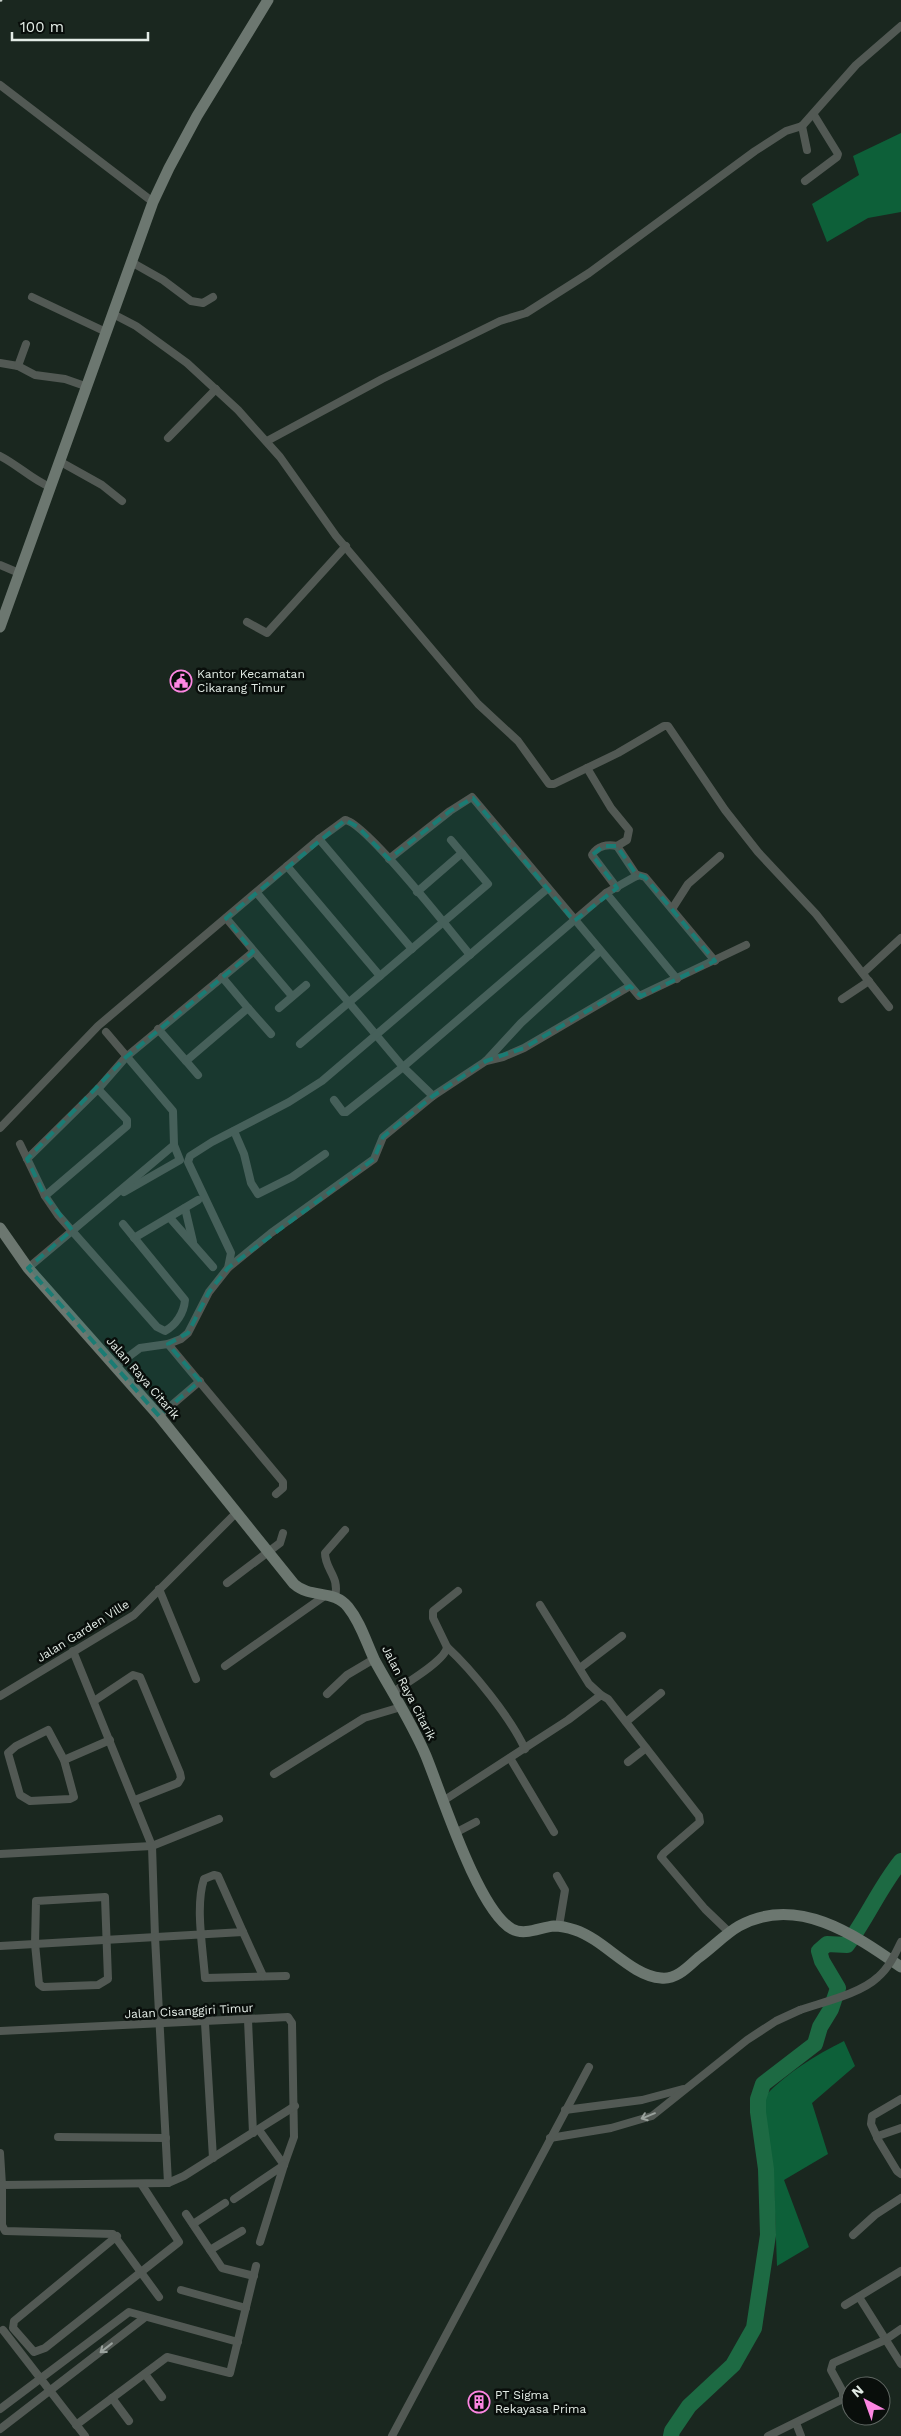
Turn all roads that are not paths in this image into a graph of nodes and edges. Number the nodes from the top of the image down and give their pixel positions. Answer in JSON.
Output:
{"nodes":[{"id":1,"x":268,"y":0,"type":"edge"},
{"id":2,"x":901,"y":26,"type":"edge"},
{"id":3,"x":0,"y":85,"type":"edge"},
{"id":4,"x":814,"y":115,"type":"junction"},
{"id":5,"x":802,"y":126,"type":"junction"},
{"id":6,"x":807,"y":150,"type":"dead end"},
{"id":7,"x":805,"y":181,"type":"dead end"},
{"id":8,"x":153,"y":202,"type":"junction"},
{"id":9,"x":132,"y":263,"type":"junction"},
{"id":10,"x":32,"y":297,"type":"dead end"},
{"id":11,"x":213,"y":297,"type":"dead end"},
{"id":12,"x":113,"y":314,"type":"junction"},
{"id":13,"x":106,"y":332,"type":"junction"},
{"id":14,"x":26,"y":344,"type":"dead end"},
{"id":15,"x":0,"y":363,"type":"edge"},
{"id":16,"x":18,"y":366,"type":"junction"},
{"id":17,"x":85,"y":386,"type":"junction"},
{"id":18,"x":216,"y":388,"type":"junction"},
{"id":19,"x":168,"y":438,"type":"dead end"},
{"id":20,"x":267,"y":441,"type":"junction"},
{"id":21,"x":0,"y":456,"type":"edge"},
{"id":22,"x":59,"y":461,"type":"junction"},
{"id":23,"x":50,"y":487,"type":"junction"},
{"id":24,"x":122,"y":501,"type":"dead end"},
{"id":25,"x":346,"y":546,"type":"junction"},
{"id":26,"x":0,"y":565,"type":"edge"},
{"id":27,"x":19,"y":573,"type":"junction"},
{"id":28,"x":4,"y":606,"type":"edge"},
{"id":29,"x":247,"y":622,"type":"dead end"},
{"id":30,"x":0,"y":627,"type":"edge"},
{"id":31,"x":587,"y":768,"type":"junction"},
{"id":32,"x":319,"y":839,"type":"junction"},
{"id":33,"x":451,"y":840,"type":"dead end"},
{"id":34,"x":617,"y":846,"type":"junction"},
{"id":35,"x":462,"y":853,"type":"junction"},
{"id":36,"x":720,"y":856,"type":"dead end"},
{"id":37,"x":389,"y":859,"type":"junction"},
{"id":38,"x":287,"y":866,"type":"junction"},
{"id":39,"x":637,"y":876,"type":"junction"},
{"id":40,"x":617,"y":888,"type":"junction"},
{"id":41,"x":547,"y":889,"type":"junction"},
{"id":42,"x":417,"y":892,"type":"junction"},
{"id":43,"x":257,"y":893,"type":"junction"},
{"id":44,"x":606,"y":893,"type":"junction"},
{"id":45,"x":672,"y":909,"type":"junction"},
{"id":46,"x":226,"y":918,"type":"junction"},
{"id":47,"x":574,"y":920,"type":"junction"},
{"id":48,"x":444,"y":922,"type":"junction"},
{"id":49,"x":901,"y":938,"type":"edge"},
{"id":50,"x":746,"y":945,"type":"dead end"},
{"id":51,"x":412,"y":949,"type":"junction"},
{"id":52,"x":600,"y":951,"type":"junction"},
{"id":53,"x":253,"y":952,"type":"junction"},
{"id":54,"x":470,"y":955,"type":"junction"},
{"id":55,"x":715,"y":961,"type":"junction"},
{"id":56,"x":863,"y":973,"type":"junction"},
{"id":57,"x":380,"y":976,"type":"junction"},
{"id":58,"x":222,"y":977,"type":"junction"},
{"id":59,"x":677,"y":979,"type":"junction"},
{"id":60,"x":869,"y":981,"type":"junction"},
{"id":61,"x":306,"y":986,"type":"dead end"},
{"id":62,"x":630,"y":986,"type":"junction"},
{"id":63,"x":292,"y":996,"type":"junction"},
{"id":64,"x":842,"y":999,"type":"dead end"},
{"id":65,"x":349,"y":1002,"type":"junction"},
{"id":66,"x":889,"y":1007,"type":"dead end"},
{"id":67,"x":248,"y":1008,"type":"junction"},
{"id":68,"x":279,"y":1008,"type":"dead end"},
{"id":69,"x":158,"y":1030,"type":"junction"},
{"id":70,"x":106,"y":1032,"type":"dead end"},
{"id":71,"x":271,"y":1034,"type":"dead end"},
{"id":72,"x":376,"y":1036,"type":"junction"},
{"id":73,"x":300,"y":1044,"type":"dead end"},
{"id":74,"x":126,"y":1057,"type":"junction"},
{"id":75,"x":186,"y":1061,"type":"junction"},
{"id":76,"x":486,"y":1061,"type":"junction"},
{"id":77,"x":403,"y":1067,"type":"junction"},
{"id":78,"x":198,"y":1075,"type":"dead end"},
{"id":79,"x":98,"y":1089,"type":"junction"},
{"id":80,"x":433,"y":1096,"type":"junction"},
{"id":81,"x":334,"y":1100,"type":"dead end"},
{"id":82,"x":0,"y":1128,"type":"edge"},
{"id":83,"x":234,"y":1131,"type":"junction"},
{"id":84,"x":20,"y":1144,"type":"dead end"},
{"id":85,"x":174,"y":1145,"type":"junction"},
{"id":86,"x":325,"y":1154,"type":"dead end"},
{"id":87,"x":27,"y":1159,"type":"junction"},
{"id":88,"x":45,"y":1196,"type":"junction"},
{"id":89,"x":198,"y":1200,"type":"dead end"},
{"id":90,"x":104,"y":1203,"type":"junction"},
{"id":91,"x":185,"y":1208,"type":"junction"},
{"id":92,"x":170,"y":1218,"type":"junction"},
{"id":93,"x":123,"y":1224,"type":"dead end"},
{"id":94,"x":0,"y":1228,"type":"edge"},
{"id":95,"x":72,"y":1230,"type":"junction"},
{"id":96,"x":134,"y":1238,"type":"junction"},
{"id":97,"x":193,"y":1244,"type":"junction"},
{"id":98,"x":213,"y":1267,"type":"dead end"},
{"id":99,"x":28,"y":1268,"type":"junction"},
{"id":100,"x":228,"y":1268,"type":"junction"},
{"id":101,"x":168,"y":1344,"type":"junction"},
{"id":102,"x":116,"y":1366,"type":"junction"},
{"id":103,"x":200,"y":1381,"type":"junction"},
{"id":104,"x":159,"y":1416,"type":"junction"},
{"id":105,"x":276,"y":1494,"type":"dead end"},
{"id":106,"x":235,"y":1514,"type":"junction"},
{"id":107,"x":345,"y":1530,"type":"dead end"},
{"id":108,"x":283,"y":1533,"type":"dead end"},
{"id":109,"x":268,"y":1554,"type":"junction"},
{"id":110,"x":227,"y":1583,"type":"dead end"},
{"id":111,"x":159,"y":1590,"type":"junction"},
{"id":112,"x":458,"y":1591,"type":"dead end"},
{"id":113,"x":331,"y":1596,"type":"junction"},
{"id":114,"x":540,"y":1605,"type":"dead end"},
{"id":115,"x":622,"y":1636,"type":"dead end"},
{"id":116,"x":447,"y":1647,"type":"junction"},
{"id":117,"x":73,"y":1651,"type":"junction"},
{"id":118,"x":374,"y":1658,"type":"junction"},
{"id":119,"x":225,"y":1666,"type":"dead end"},
{"id":120,"x":580,"y":1668,"type":"junction"},
{"id":121,"x":196,"y":1678,"type":"dead end"},
{"id":122,"x":393,"y":1692,"type":"junction"},
{"id":123,"x":327,"y":1694,"type":"dead end"},
{"id":124,"x":661,"y":1694,"type":"dead end"},
{"id":125,"x":601,"y":1695,"type":"junction"},
{"id":126,"x":0,"y":1696,"type":"edge"},
{"id":127,"x":94,"y":1701,"type":"junction"},
{"id":128,"x":401,"y":1707,"type":"junction"},
{"id":129,"x":626,"y":1722,"type":"junction"},
{"id":130,"x":110,"y":1740,"type":"junction"},
{"id":131,"x":646,"y":1748,"type":"junction"},
{"id":132,"x":525,"y":1749,"type":"junction"},
{"id":133,"x":510,"y":1758,"type":"junction"},
{"id":134,"x":64,"y":1760,"type":"junction"},
{"id":135,"x":628,"y":1762,"type":"dead end"},
{"id":136,"x":274,"y":1774,"type":"dead end"},
{"id":137,"x":135,"y":1800,"type":"junction"},
{"id":138,"x":443,"y":1801,"type":"junction"},
{"id":139,"x":219,"y":1819,"type":"dead end"},
{"id":140,"x":476,"y":1822,"type":"dead end"},
{"id":141,"x":554,"y":1832,"type":"dead end"},
{"id":142,"x":455,"y":1833,"type":"junction"},
{"id":143,"x":152,"y":1846,"type":"junction"},
{"id":144,"x":0,"y":1854,"type":"edge"},
{"id":145,"x":557,"y":1876,"type":"dead end"},
{"id":146,"x":559,"y":1926,"type":"junction"},
{"id":147,"x":243,"y":1932,"type":"junction"},
{"id":148,"x":730,"y":1933,"type":"junction"},
{"id":149,"x":202,"y":1936,"type":"junction"},
{"id":150,"x":155,"y":1938,"type":"junction"},
{"id":151,"x":108,"y":1940,"type":"junction"},
{"id":152,"x":901,"y":1942,"type":"edge"},
{"id":153,"x":35,"y":1944,"type":"junction"},
{"id":154,"x":0,"y":1946,"type":"edge"},
{"id":155,"x":901,"y":1967,"type":"edge"},
{"id":156,"x":263,"y":1976,"type":"junction"},
{"id":157,"x":286,"y":1976,"type":"dead end"},
{"id":158,"x":248,"y":2020,"type":"junction"},
{"id":159,"x":206,"y":2023,"type":"junction"},
{"id":160,"x":159,"y":2024,"type":"junction"},
{"id":161,"x":0,"y":2032,"type":"edge"},
{"id":162,"x":589,"y":2067,"type":"dead end"},
{"id":163,"x":687,"y":2087,"type":"junction"},
{"id":164,"x":901,"y":2099,"type":"edge"},
{"id":165,"x":295,"y":2106,"type":"junction"},
{"id":166,"x":565,"y":2110,"type":"junction"},
{"id":167,"x":901,"y":2128,"type":"edge"},
{"id":168,"x":256,"y":2132,"type":"junction"},
{"id":169,"x":58,"y":2137,"type":"dead end"},
{"id":170,"x":877,"y":2137,"type":"junction"},
{"id":171,"x":166,"y":2138,"type":"junction"},
{"id":172,"x":550,"y":2138,"type":"junction"},
{"id":173,"x":0,"y":2153,"type":"edge"},
{"id":174,"x":213,"y":2158,"type":"junction"},
{"id":175,"x":284,"y":2165,"type":"junction"},
{"id":176,"x":901,"y":2174,"type":"edge"},
{"id":177,"x":168,"y":2183,"type":"junction"},
{"id":178,"x":1,"y":2185,"type":"edge"},
{"id":179,"x":142,"y":2185,"type":"junction"},
{"id":180,"x":234,"y":2198,"type":"dead end"},
{"id":181,"x":901,"y":2198,"type":"edge"},
{"id":182,"x":225,"y":2202,"type":"dead end"},
{"id":183,"x":186,"y":2214,"type":"dead end"},
{"id":184,"x":193,"y":2224,"type":"junction"},
{"id":185,"x":242,"y":2231,"type":"dead end"},
{"id":186,"x":853,"y":2235,"type":"dead end"},
{"id":187,"x":117,"y":2236,"type":"junction"},
{"id":188,"x":260,"y":2242,"type":"dead end"},
{"id":189,"x":210,"y":2250,"type":"junction"},
{"id":190,"x":256,"y":2266,"type":"dead end"},
{"id":191,"x":901,"y":2271,"type":"edge"},
{"id":192,"x":140,"y":2272,"type":"junction"},
{"id":193,"x":254,"y":2276,"type":"junction"},
{"id":194,"x":182,"y":2290,"type":"dead end"},
{"id":195,"x":159,"y":2297,"type":"dead end"},
{"id":196,"x":859,"y":2297,"type":"junction"},
{"id":197,"x":845,"y":2305,"type":"dead end"},
{"id":198,"x":246,"y":2308,"type":"junction"},
{"id":199,"x":144,"y":2318,"type":"junction"},
{"id":200,"x":901,"y":2329,"type":"edge"},
{"id":201,"x":3,"y":2330,"type":"dead end"},
{"id":202,"x":885,"y":2340,"type":"junction"},
{"id":203,"x":238,"y":2342,"type":"junction"},
{"id":204,"x":901,"y":2364,"type":"edge"},
{"id":205,"x":144,"y":2374,"type":"junction"},
{"id":206,"x":42,"y":2378,"type":"junction"},
{"id":207,"x":51,"y":2390,"type":"junction"},
{"id":208,"x":162,"y":2397,"type":"dead end"},
{"id":209,"x":112,"y":2398,"type":"junction"},
{"id":210,"x":0,"y":2408,"type":"edge"},
{"id":211,"x":129,"y":2421,"type":"dead end"},
{"id":212,"x":796,"y":2423,"type":"junction"},
{"id":213,"x":76,"y":2425,"type":"junction"},
{"id":214,"x":0,"y":2429,"type":"edge"},
{"id":215,"x":0,"y":2433,"type":"edge"},
{"id":216,"x":2,"y":2436,"type":"edge"},
{"id":217,"x":85,"y":2436,"type":"edge"},
{"id":218,"x":392,"y":2436,"type":"edge"},
{"id":219,"x":768,"y":2436,"type":"edge"},
{"id":220,"x":801,"y":2436,"type":"edge"}],
"edges":[{"from":1,"to":8,"type":"street"},
{"from":2,"to":4,"type":"street"},
{"from":3,"to":8,"type":"street"},
{"from":4,"to":5,"type":"street"},
{"from":4,"to":7,"type":"street"},
{"from":5,"to":6,"type":"street"},
{"from":5,"to":20,"type":"street"},
{"from":8,"to":9,"type":"street"},
{"from":9,"to":11,"type":"street"},
{"from":9,"to":12,"type":"street"},
{"from":10,"to":13,"type":"street"},
{"from":12,"to":13,"type":"street"},
{"from":12,"to":18,"type":"street"},
{"from":13,"to":17,"type":"street"},
{"from":14,"to":16,"type":"street"},
{"from":15,"to":16,"type":"street"},
{"from":16,"to":17,"type":"street"},
{"from":17,"to":22,"type":"street"},
{"from":18,"to":19,"type":"street"},
{"from":18,"to":20,"type":"street"},
{"from":20,"to":25,"type":"street"},
{"from":21,"to":23,"type":"street"},
{"from":22,"to":23,"type":"street"},
{"from":22,"to":24,"type":"street"},
{"from":23,"to":27,"type":"street"},
{"from":25,"to":29,"type":"street"},
{"from":25,"to":31,"type":"street"},
{"from":26,"to":27,"type":"street"},
{"from":27,"to":28,"type":"street"},
{"from":28,"to":30,"type":"street"},
{"from":31,"to":34,"type":"street"},
{"from":31,"to":56,"type":"street"},
{"from":32,"to":37,"type":"street"},
{"from":32,"to":38,"type":"street"},
{"from":32,"to":51,"type":"street"},
{"from":33,"to":35,"type":"street"},
{"from":34,"to":39,"type":"street"},
{"from":34,"to":40,"type":"street"},
{"from":35,"to":42,"type":"street"},
{"from":35,"to":48,"type":"street"},
{"from":36,"to":45,"type":"street"},
{"from":37,"to":41,"type":"street"},
{"from":37,"to":42,"type":"street"},
{"from":38,"to":43,"type":"street"},
{"from":38,"to":57,"type":"street"},
{"from":39,"to":40,"type":"street"},
{"from":39,"to":45,"type":"street"},
{"from":40,"to":44,"type":"street"},
{"from":41,"to":47,"type":"street"},
{"from":41,"to":54,"type":"street"},
{"from":42,"to":48,"type":"street"},
{"from":43,"to":46,"type":"street"},
{"from":43,"to":65,"type":"street"},
{"from":44,"to":47,"type":"street"},
{"from":44,"to":59,"type":"street"},
{"from":45,"to":55,"type":"street"},
{"from":46,"to":53,"type":"street"},
{"from":46,"to":82,"type":"street"},
{"from":47,"to":52,"type":"street"},
{"from":47,"to":77,"type":"street"},
{"from":48,"to":51,"type":"street"},
{"from":48,"to":54,"type":"street"},
{"from":49,"to":56,"type":"street"},
{"from":50,"to":55,"type":"street"},
{"from":51,"to":57,"type":"street"},
{"from":52,"to":62,"type":"street"},
{"from":52,"to":76,"type":"street"},
{"from":53,"to":58,"type":"street"},
{"from":53,"to":63,"type":"street"},
{"from":54,"to":72,"type":"street"},
{"from":55,"to":59,"type":"street"},
{"from":56,"to":60,"type":"street"},
{"from":57,"to":65,"type":"street"},
{"from":58,"to":67,"type":"street"},
{"from":58,"to":69,"type":"street"},
{"from":59,"to":62,"type":"street"},
{"from":60,"to":64,"type":"street"},
{"from":60,"to":66,"type":"street"},
{"from":61,"to":63,"type":"street"},
{"from":62,"to":76,"type":"street"},
{"from":63,"to":68,"type":"street"},
{"from":65,"to":72,"type":"street"},
{"from":65,"to":73,"type":"street"},
{"from":67,"to":71,"type":"street"},
{"from":67,"to":75,"type":"street"},
{"from":69,"to":74,"type":"street"},
{"from":69,"to":75,"type":"street"},
{"from":70,"to":74,"type":"street"},
{"from":72,"to":77,"type":"street"},
{"from":72,"to":83,"type":"street"},
{"from":74,"to":79,"type":"street"},
{"from":74,"to":85,"type":"street"},
{"from":75,"to":78,"type":"street"},
{"from":76,"to":80,"type":"street"},
{"from":77,"to":80,"type":"street"},
{"from":77,"to":81,"type":"street"},
{"from":79,"to":87,"type":"street"},
{"from":79,"to":88,"type":"street"},
{"from":80,"to":100,"type":"street"},
{"from":83,"to":86,"type":"street"},
{"from":83,"to":100,"type":"street"},
{"from":84,"to":87,"type":"street"},
{"from":85,"to":90,"type":"street"},
{"from":85,"to":90,"type":"street"},
{"from":87,"to":88,"type":"street"},
{"from":88,"to":95,"type":"street"},
{"from":89,"to":91,"type":"street"},
{"from":90,"to":95,"type":"street"},
{"from":91,"to":92,"type":"street"},
{"from":91,"to":97,"type":"street"},
{"from":92,"to":96,"type":"street"},
{"from":92,"to":97,"type":"street"},
{"from":93,"to":96,"type":"street"},
{"from":94,"to":99,"type":"street","name":"Jalan Raya Citarik"},
{"from":95,"to":96,"type":"street"},
{"from":95,"to":99,"type":"street"},
{"from":97,"to":98,"type":"street"},
{"from":99,"to":102,"type":"street","name":"Jalan Raya Citarik"},
{"from":100,"to":101,"type":"street"},
{"from":101,"to":102,"type":"street"},
{"from":101,"to":103,"type":"street"},
{"from":102,"to":104,"type":"street","name":"Jalan Raya Citarik"},
{"from":103,"to":104,"type":"street"},
{"from":103,"to":105,"type":"street"},
{"from":104,"to":106,"type":"street","name":"Jalan Raya Citarik"},
{"from":106,"to":109,"type":"street","name":"Jalan Raya Citarik"},
{"from":106,"to":111,"type":"street","name":"Jalan Garden Ville"},
{"from":107,"to":113,"type":"street"},
{"from":108,"to":109,"type":"street"},
{"from":109,"to":110,"type":"street"},
{"from":109,"to":113,"type":"street","name":"Jalan Raya Citarik"},
{"from":111,"to":117,"type":"street","name":"Jalan Garden Ville"},
{"from":111,"to":121,"type":"street"},
{"from":112,"to":116,"type":"street"},
{"from":113,"to":118,"type":"street","name":"Jalan Raya Citarik"},
{"from":113,"to":119,"type":"street"},
{"from":114,"to":120,"type":"street"},
{"from":115,"to":120,"type":"street"},
{"from":116,"to":122,"type":"street"},
{"from":116,"to":132,"type":"street"},
{"from":117,"to":126,"type":"street","name":"Jalan Garden Ville"},
{"from":117,"to":127,"type":"street"},
{"from":118,"to":122,"type":"street","name":"Jalan Raya Citarik"},
{"from":118,"to":123,"type":"street"},
{"from":120,"to":125,"type":"street"},
{"from":122,"to":128,"type":"street","name":"Jalan Raya Citarik"},
{"from":124,"to":129,"type":"street"},
{"from":125,"to":129,"type":"street"},
{"from":125,"to":132,"type":"street"},
{"from":127,"to":130,"type":"street"},
{"from":127,"to":137,"type":"street"},
{"from":128,"to":136,"type":"street"},
{"from":128,"to":138,"type":"street","name":"Jalan Raya Citarik"},
{"from":129,"to":131,"type":"street"},
{"from":130,"to":134,"type":"street"},
{"from":130,"to":137,"type":"street"},
{"from":131,"to":135,"type":"street"},
{"from":131,"to":148,"type":"street"},
{"from":132,"to":133,"type":"street"},
{"from":133,"to":138,"type":"street"},
{"from":133,"to":141,"type":"street"},
{"from":134,"to":134,"type":"street"},
{"from":137,"to":143,"type":"street"},
{"from":138,"to":142,"type":"street","name":"Jalan Raya Citarik"},
{"from":139,"to":143,"type":"street"},
{"from":140,"to":142,"type":"street"},
{"from":142,"to":146,"type":"street","name":"Jalan Raya Citarik"},
{"from":143,"to":144,"type":"street"},
{"from":143,"to":150,"type":"street"},
{"from":145,"to":146,"type":"street"},
{"from":146,"to":148,"type":"street","name":"Jalan Raya Citarik"},
{"from":147,"to":149,"type":"street"},
{"from":147,"to":149,"type":"street"},
{"from":147,"to":156,"type":"street"},
{"from":148,"to":155,"type":"street","name":"Jalan Raya Citarik"},
{"from":149,"to":150,"type":"street"},
{"from":149,"to":156,"type":"street"},
{"from":150,"to":151,"type":"street"},
{"from":150,"to":160,"type":"street"},
{"from":151,"to":153,"type":"street"},
{"from":151,"to":153,"type":"street"},
{"from":151,"to":153,"type":"street"},
{"from":152,"to":163,"type":"street","bridge":true},
{"from":153,"to":154,"type":"street"},
{"from":156,"to":157,"type":"street"},
{"from":158,"to":159,"type":"street","name":"Jalan Cisanggiri Timur"},
{"from":158,"to":165,"type":"street","name":"Jalan Cisanggiri Timur"},
{"from":158,"to":168,"type":"street"},
{"from":159,"to":160,"type":"street","name":"Jalan Cisanggiri Timur"},
{"from":159,"to":174,"type":"street"},
{"from":160,"to":161,"type":"street","name":"Jalan Cisanggiri Timur"},
{"from":160,"to":171,"type":"street"},
{"from":162,"to":166,"type":"street"},
{"from":163,"to":166,"type":"street"},
{"from":163,"to":172,"type":"street","one_way":true},
{"from":164,"to":170,"type":"street"},
{"from":165,"to":168,"type":"street"},
{"from":165,"to":175,"type":"street"},
{"from":166,"to":172,"type":"street"},
{"from":167,"to":170,"type":"street"},
{"from":168,"to":174,"type":"street"},
{"from":168,"to":175,"type":"street"},
{"from":169,"to":171,"type":"street"},
{"from":170,"to":176,"type":"street"},
{"from":171,"to":177,"type":"street"},
{"from":172,"to":218,"type":"street"},
{"from":173,"to":178,"type":"street"},
{"from":174,"to":177,"type":"street"},
{"from":175,"to":180,"type":"street"},
{"from":175,"to":188,"type":"street"},
{"from":177,"to":179,"type":"street"},
{"from":178,"to":179,"type":"street"},
{"from":178,"to":187,"type":"street"},
{"from":179,"to":192,"type":"street"},
{"from":181,"to":186,"type":"street"},
{"from":182,"to":184,"type":"street"},
{"from":183,"to":184,"type":"street"},
{"from":184,"to":189,"type":"street"},
{"from":185,"to":189,"type":"street"},
{"from":187,"to":192,"type":"street"},
{"from":187,"to":192,"type":"street"},
{"from":189,"to":193,"type":"street"},
{"from":190,"to":193,"type":"street"},
{"from":191,"to":196,"type":"street"},
{"from":192,"to":195,"type":"street"},
{"from":193,"to":198,"type":"street"},
{"from":194,"to":198,"type":"street"},
{"from":196,"to":197,"type":"street"},
{"from":196,"to":202,"type":"street"},
{"from":198,"to":203,"type":"street"},
{"from":199,"to":203,"type":"street"},
{"from":199,"to":206,"type":"street"},
{"from":199,"to":207,"type":"street","one_way":true},
{"from":200,"to":202,"type":"street"},
{"from":201,"to":206,"type":"street"},
{"from":202,"to":204,"type":"street"},
{"from":202,"to":212,"type":"street"},
{"from":203,"to":205,"type":"street"},
{"from":205,"to":208,"type":"street"},
{"from":205,"to":209,"type":"street"},
{"from":206,"to":207,"type":"street"},
{"from":206,"to":210,"type":"street"},
{"from":207,"to":213,"type":"street"},
{"from":207,"to":214,"type":"street"},
{"from":209,"to":211,"type":"street"},
{"from":209,"to":213,"type":"street"},
{"from":212,"to":219,"type":"street"},
{"from":212,"to":220,"type":"street"},
{"from":213,"to":217,"type":"street"},
{"from":215,"to":216,"type":"street"}]}
